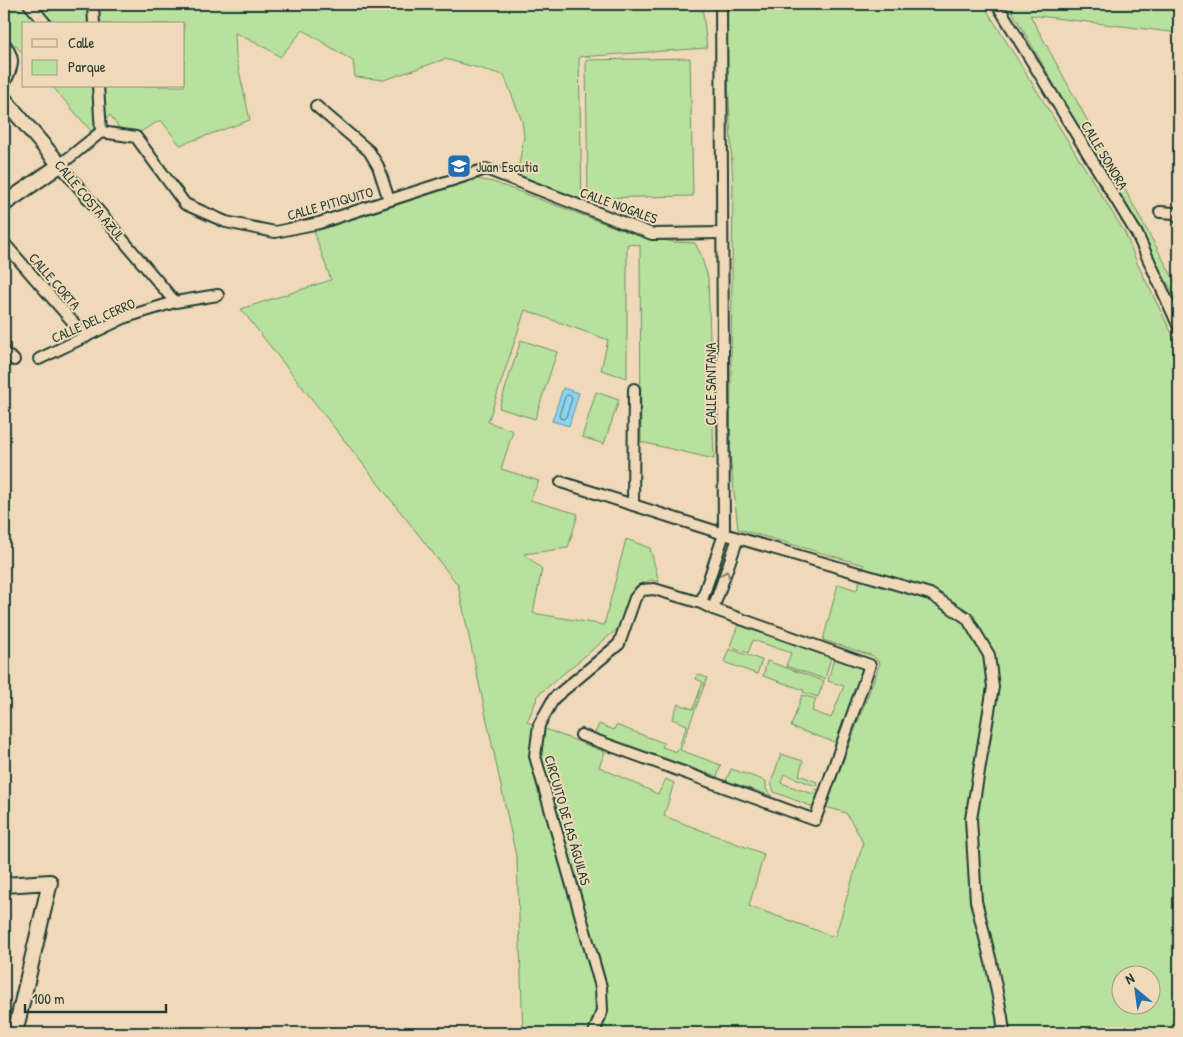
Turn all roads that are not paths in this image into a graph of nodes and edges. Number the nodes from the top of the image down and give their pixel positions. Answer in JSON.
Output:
{"nodes":[{"id":1,"x":29,"y":4,"type":"edge"},
{"id":2,"x":93,"y":4,"type":"edge"},
{"id":3,"x":721,"y":4,"type":"edge"},
{"id":4,"x":997,"y":4,"type":"edge"},
{"id":5,"x":44,"y":22,"type":"edge"},
{"id":6,"x":94,"y":22,"type":"edge"},
{"id":7,"x":6,"y":50,"type":"edge"},
{"id":8,"x":4,"y":80,"type":"edge"},
{"id":9,"x":98,"y":88,"type":"edge"},
{"id":10,"x":4,"y":99,"type":"edge"},
{"id":11,"x":316,"y":106,"type":"dead end"},
{"id":12,"x":101,"y":132,"type":"junction"},
{"id":13,"x":60,"y":165,"type":"junction"},
{"id":14,"x":510,"y":178,"type":"joint"},
{"id":15,"x":389,"y":200,"type":"junction"},
{"id":16,"x":4,"y":204,"type":"edge"},
{"id":17,"x":1160,"y":212,"type":"dead end"},
{"id":18,"x":1179,"y":218,"type":"edge"},
{"id":19,"x":722,"y":233,"type":"junction"},
{"id":20,"x":4,"y":243,"type":"edge"},
{"id":21,"x":218,"y":295,"type":"dead end"},
{"id":22,"x":175,"y":302,"type":"junction"},
{"id":23,"x":1179,"y":327,"type":"edge"},
{"id":24,"x":86,"y":337,"type":"junction"},
{"id":25,"x":4,"y":353,"type":"edge"},
{"id":26,"x":39,"y":359,"type":"dead end"},
{"id":27,"x":14,"y":360,"type":"dead end"},
{"id":28,"x":634,"y":390,"type":"dead end"},
{"id":29,"x":561,"y":482,"type":"dead end"},
{"id":30,"x":633,"y":505,"type":"junction"},
{"id":31,"x":724,"y":534,"type":"junction"},
{"id":32,"x":738,"y":538,"type":"junction"},
{"id":33,"x":700,"y":603,"type":"junction"},
{"id":34,"x":713,"y":609,"type":"junction"},
{"id":35,"x":581,"y":735,"type":"dead end"},
{"id":36,"x":4,"y":885,"type":"edge"},
{"id":37,"x":15,"y":1033,"type":"edge"},
{"id":38,"x":594,"y":1033,"type":"edge"},
{"id":39,"x":1004,"y":1033,"type":"edge"}],
"edges":[{"from":1,"to":5,"type":"street"},
{"from":2,"to":6,"type":"street"},
{"from":3,"to":19,"type":"street"},
{"from":4,"to":23,"type":"street","name":"CALLE SONORA"},
{"from":7,"to":8,"type":"street"},
{"from":9,"to":12,"type":"street"},
{"from":10,"to":13,"type":"street","name":"CALLE COSTA AZUL"},
{"from":11,"to":15,"type":"street"},
{"from":12,"to":13,"type":"street"},
{"from":12,"to":15,"type":"street","name":"CALLE PITIQUITO"},
{"from":13,"to":16,"type":"street"},
{"from":13,"to":22,"type":"street","name":"CALLE COSTA AZUL"},
{"from":14,"to":15,"type":"street","name":"CALLE PITIQUITO"},
{"from":14,"to":19,"type":"street","name":"CALLE NOGALES"},
{"from":17,"to":18,"type":"street"},
{"from":19,"to":31,"type":"street","name":"CALLE SANTANA"},
{"from":20,"to":24,"type":"street","name":"CALLE CORTA"},
{"from":21,"to":22,"type":"street","name":"CALLE DEL CERRO"},
{"from":22,"to":24,"type":"street","name":"CALLE DEL CERRO"},
{"from":24,"to":26,"type":"street","name":"CALLE DEL CERRO"},
{"from":25,"to":27,"type":"street"},
{"from":28,"to":30,"type":"street"},
{"from":29,"to":30,"type":"street"},
{"from":30,"to":31,"type":"street"},
{"from":31,"to":32,"type":"street"},
{"from":31,"to":33,"type":"street","name":"CALLE SANTANA"},
{"from":34,"to":32,"type":"street","one_way":true},
{"from":32,"to":39,"type":"street"},
{"from":33,"to":34,"type":"street"},
{"from":33,"to":38,"type":"street","name":"CIRCUITO DE LAS ÁGUILAS"},
{"from":34,"to":35,"type":"street"},
{"from":36,"to":37,"type":"street"}]}
